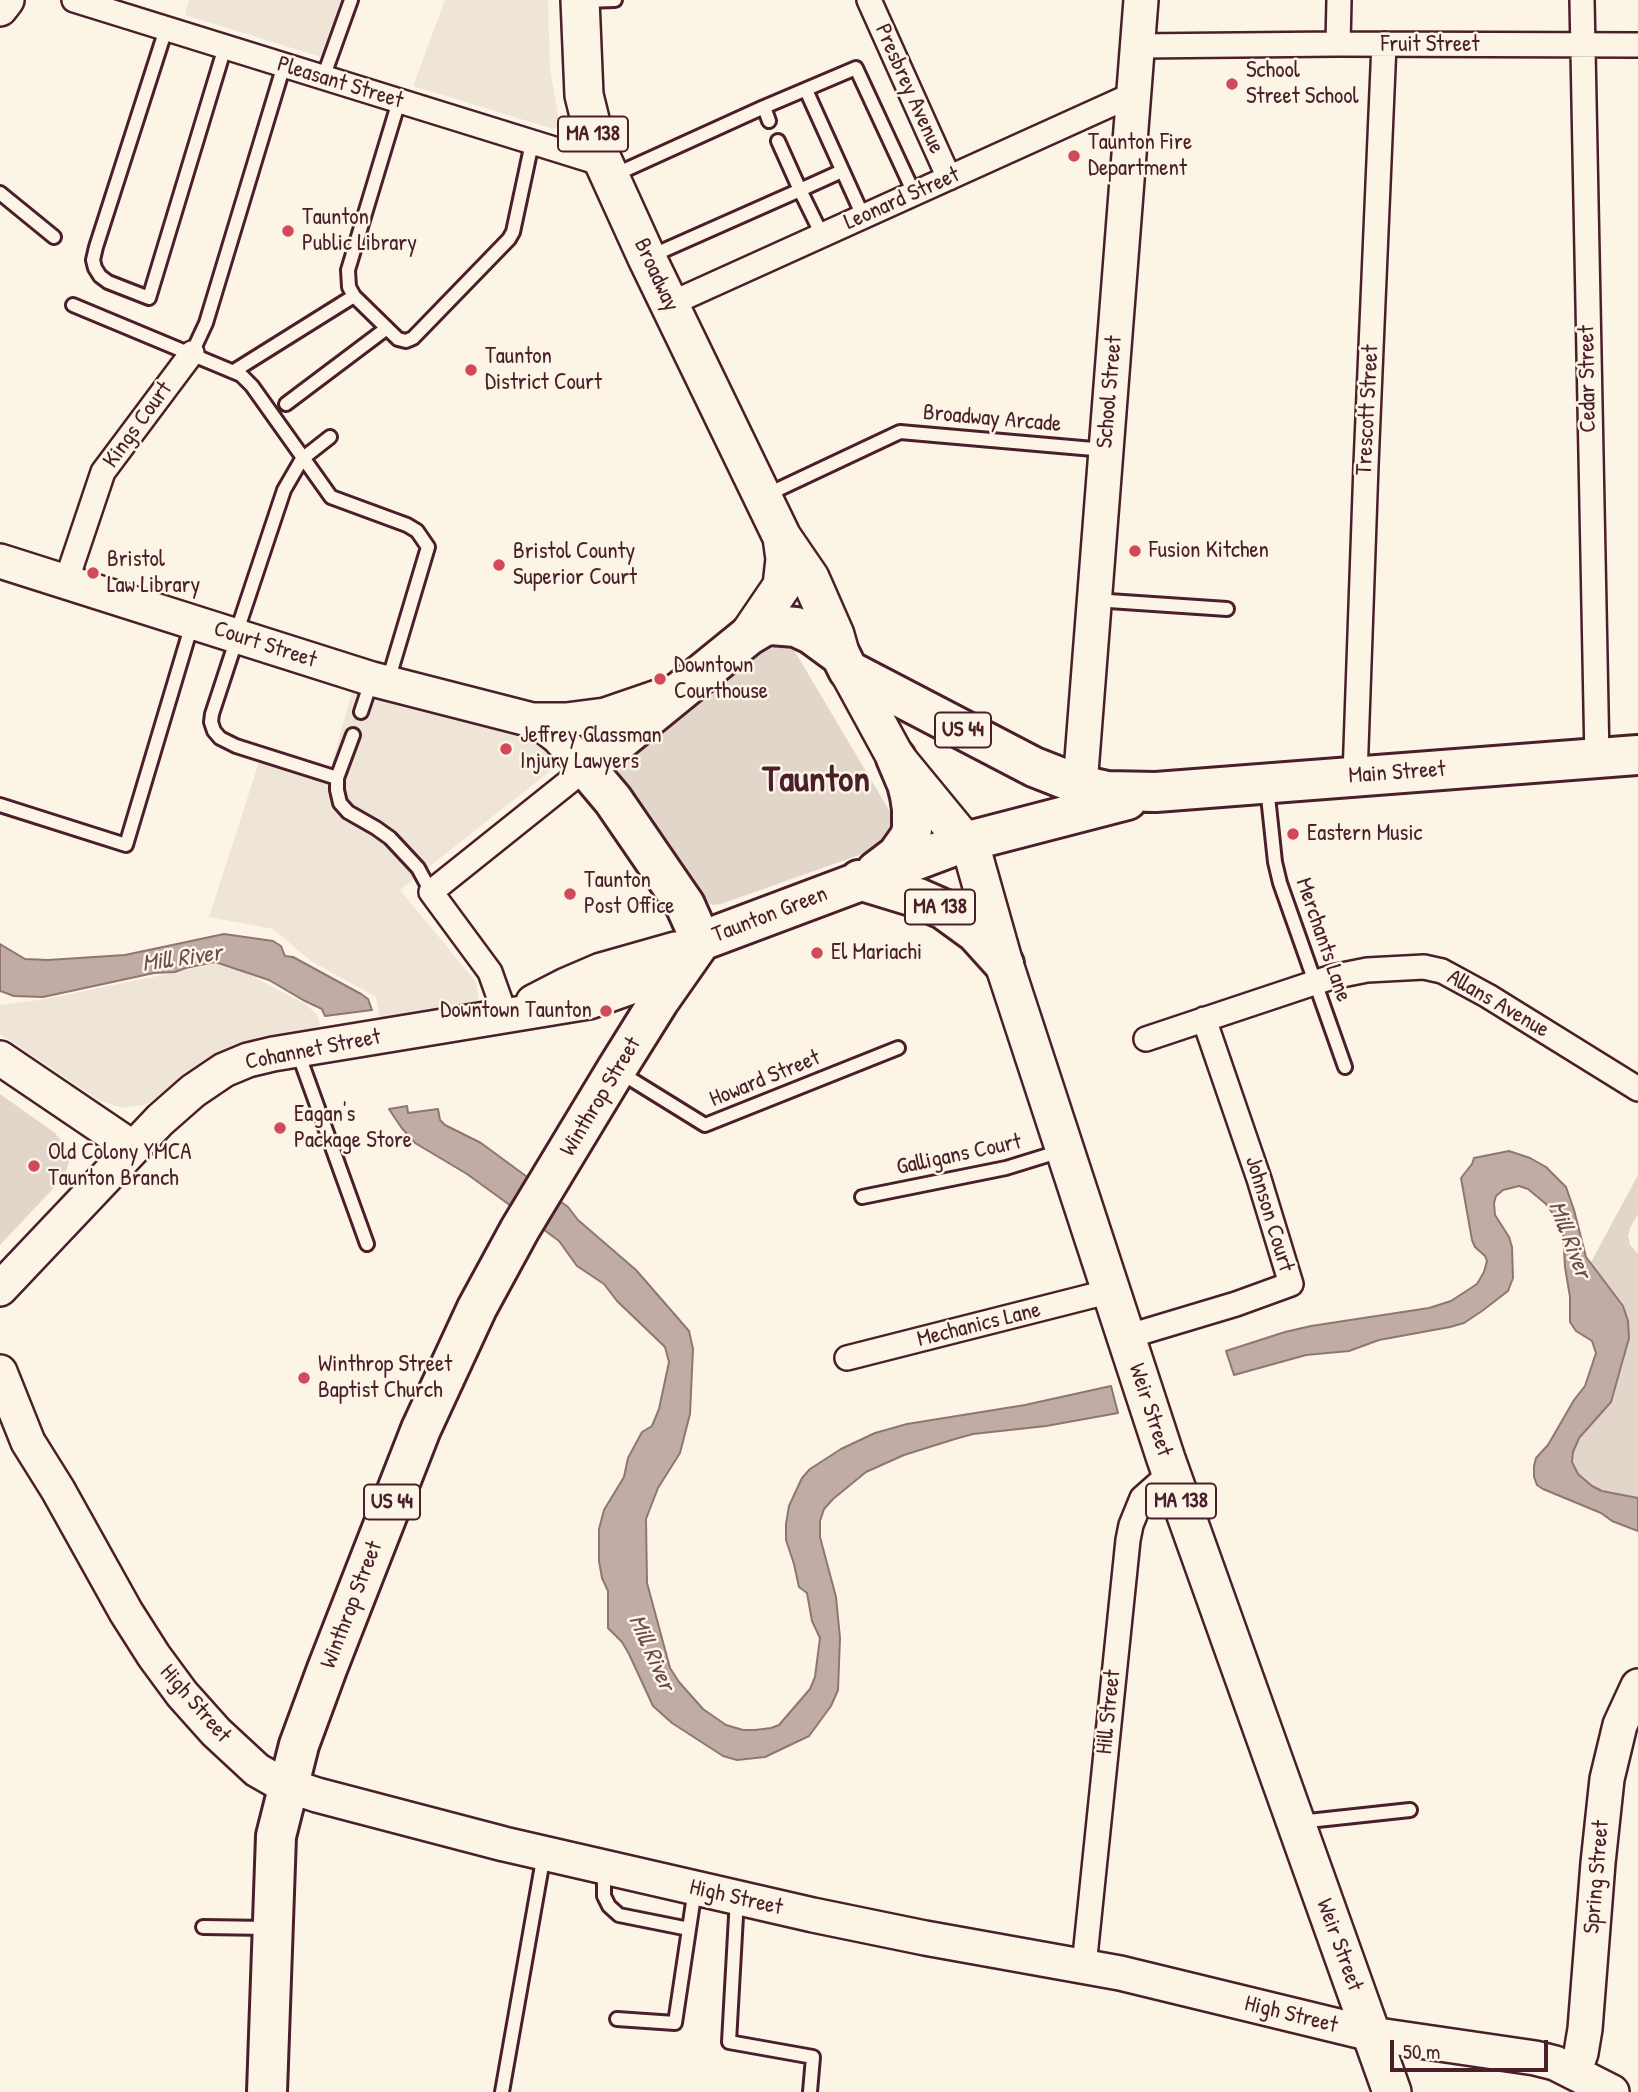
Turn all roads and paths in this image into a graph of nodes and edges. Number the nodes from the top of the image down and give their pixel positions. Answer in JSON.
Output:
{"nodes":[{"id":1,"x":7,"y":0,"type":"edge"},
{"id":2,"x":74,"y":0,"type":"edge"},
{"id":3,"x":351,"y":0,"type":"edge"},
{"id":4,"x":580,"y":0,"type":"edge"},
{"id":5,"x":615,"y":0,"type":"edge"},
{"id":6,"x":869,"y":0,"type":"edge"},
{"id":7,"x":1141,"y":0,"type":"edge"},
{"id":8,"x":1339,"y":0,"type":"edge"},
{"id":9,"x":1582,"y":0,"type":"edge"},
{"id":10,"x":0,"y":9,"type":"edge"},
{"id":11,"x":166,"y":29,"type":"junction"},
{"id":12,"x":1338,"y":44,"type":"junction"},
{"id":13,"x":1384,"y":44,"type":"junction"},
{"id":14,"x":1583,"y":45,"type":"junction"},
{"id":15,"x":1638,"y":45,"type":"edge"},
{"id":16,"x":1138,"y":46,"type":"junction"},
{"id":17,"x":225,"y":47,"type":"junction"},
{"id":18,"x":284,"y":65,"type":"junction"},
{"id":19,"x":323,"y":78,"type":"junction"},
{"id":20,"x":806,"y":90,"type":"junction"},
{"id":21,"x":1134,"y":93,"type":"junction"},
{"id":22,"x":399,"y":101,"type":"junction"},
{"id":23,"x":764,"y":107,"type":"junction"},
{"id":24,"x":769,"y":121,"type":"dead end"},
{"id":25,"x":778,"y":141,"type":"dead end"},
{"id":26,"x":532,"y":142,"type":"junction"},
{"id":27,"x":609,"y":171,"type":"junction"},
{"id":28,"x":842,"y":171,"type":"junction"},
{"id":29,"x":949,"y":178,"type":"junction"},
{"id":30,"x":800,"y":190,"type":"junction"},
{"id":31,"x":0,"y":193,"type":"edge"},
{"id":32,"x":914,"y":193,"type":"junction"},
{"id":33,"x":863,"y":216,"type":"junction"},
{"id":34,"x":822,"y":235,"type":"junction"},
{"id":35,"x":54,"y":237,"type":"dead end"},
{"id":36,"x":648,"y":258,"type":"junction"},
{"id":37,"x":354,"y":296,"type":"junction"},
{"id":38,"x":670,"y":304,"type":"junction"},
{"id":39,"x":73,"y":305,"type":"dead end"},
{"id":40,"x":387,"y":328,"type":"junction"},
{"id":41,"x":192,"y":353,"type":"junction"},
{"id":42,"x":234,"y":371,"type":"junction"},
{"id":43,"x":286,"y":404,"type":"dead end"},
{"id":44,"x":330,"y":437,"type":"dead end"},
{"id":45,"x":1106,"y":450,"type":"junction"},
{"id":46,"x":302,"y":459,"type":"junction"},
{"id":47,"x":762,"y":497,"type":"junction"},
{"id":48,"x":782,"y":537,"type":"junction"},
{"id":49,"x":0,"y":561,"type":"edge"},
{"id":50,"x":66,"y":582,"type":"junction"},
{"id":51,"x":1094,"y":600,"type":"junction"},
{"id":52,"x":1227,"y":609,"type":"dead end"},
{"id":53,"x":192,"y":622,"type":"junction"},
{"id":54,"x":237,"y":636,"type":"junction"},
{"id":55,"x":747,"y":636,"type":"junction"},
{"id":56,"x":845,"y":663,"type":"junction"},
{"id":57,"x":380,"y":681,"type":"junction"},
{"id":58,"x":690,"y":684,"type":"junction"},
{"id":59,"x":361,"y":712,"type":"dead end"},
{"id":60,"x":532,"y":720,"type":"junction"},
{"id":61,"x":353,"y":735,"type":"dead end"},
{"id":62,"x":1638,"y":755,"type":"edge"},
{"id":63,"x":896,"y":758,"type":"junction"},
{"id":64,"x":1597,"y":758,"type":"junction"},
{"id":65,"x":586,"y":768,"type":"junction"},
{"id":66,"x":1356,"y":776,"type":"junction"},
{"id":67,"x":337,"y":778,"type":"junction"},
{"id":68,"x":1267,"y":783,"type":"junction"},
{"id":69,"x":1080,"y":785,"type":"junction"},
{"id":70,"x":1156,"y":792,"type":"junction"},
{"id":71,"x":0,"y":805,"type":"edge"},
{"id":72,"x":1018,"y":827,"type":"junction"},
{"id":73,"x":965,"y":842,"type":"junction"},
{"id":74,"x":859,"y":880,"type":"junction"},
{"id":75,"x":431,"y":892,"type":"junction"},
{"id":76,"x":701,"y":941,"type":"junction"},
{"id":77,"x":1004,"y":964,"type":"junction"},
{"id":78,"x":1315,"y":981,"type":"junction"},
{"id":79,"x":506,"y":1017,"type":"junction"},
{"id":80,"x":1204,"y":1019,"type":"junction"},
{"id":81,"x":1146,"y":1039,"type":"dead end"},
{"id":82,"x":898,"y":1048,"type":"dead end"},
{"id":83,"x":296,"y":1050,"type":"junction"},
{"id":84,"x":0,"y":1058,"type":"edge"},
{"id":85,"x":1345,"y":1067,"type":"dead end"},
{"id":86,"x":616,"y":1070,"type":"junction"},
{"id":87,"x":1638,"y":1089,"type":"edge"},
{"id":88,"x":133,"y":1147,"type":"junction"},
{"id":89,"x":1065,"y":1150,"type":"junction"},
{"id":90,"x":862,"y":1197,"type":"dead end"},
{"id":91,"x":367,"y":1244,"type":"dead end"},
{"id":92,"x":0,"y":1289,"type":"edge"},
{"id":93,"x":1111,"y":1292,"type":"junction"},
{"id":94,"x":1126,"y":1337,"type":"junction"},
{"id":95,"x":846,"y":1358,"type":"dead end"},
{"id":96,"x":0,"y":1372,"type":"edge"},
{"id":97,"x":0,"y":1420,"type":"edge"},
{"id":98,"x":28,"y":1442,"type":"junction"},
{"id":99,"x":1172,"y":1476,"type":"junction"},
{"id":100,"x":1638,"y":1686,"type":"edge"},
{"id":101,"x":287,"y":1786,"type":"junction"},
{"id":102,"x":1410,"y":1810,"type":"dead end"},
{"id":103,"x":1296,"y":1822,"type":"junction"},
{"id":104,"x":544,"y":1853,"type":"junction"},
{"id":105,"x":604,"y":1868,"type":"junction"},
{"id":106,"x":695,"y":1888,"type":"junction"},
{"id":107,"x":737,"y":1898,"type":"junction"},
{"id":108,"x":203,"y":1927,"type":"dead end"},
{"id":109,"x":272,"y":1928,"type":"junction"},
{"id":110,"x":689,"y":1929,"type":"junction"},
{"id":111,"x":1084,"y":1966,"type":"junction"},
{"id":112,"x":617,"y":2019,"type":"dead end"},
{"id":113,"x":1371,"y":2034,"type":"junction"},
{"id":114,"x":1574,"y":2072,"type":"junction"},
{"id":115,"x":267,"y":2092,"type":"edge"},
{"id":116,"x":502,"y":2092,"type":"edge"},
{"id":117,"x":810,"y":2092,"type":"edge"},
{"id":118,"x":1392,"y":2092,"type":"edge"},
{"id":119,"x":1612,"y":2092,"type":"edge"}],
"edges":[{"from":1,"to":10,"type":"street"},
{"from":2,"to":11,"type":"street","name":"Pleasant Street"},
{"from":3,"to":19,"type":"lane"},
{"from":4,"to":5,"type":"lane"},
{"from":4,"to":27,"type":"main road","name":"Broadway","number":"MA 138"},
{"from":6,"to":29,"type":"street","name":"Presbrey Avenue"},
{"from":7,"to":16,"type":"street","name":"School Street"},
{"from":8,"to":12,"type":"street"},
{"from":9,"to":14,"type":"street","name":"Cedar Street"},
{"from":11,"to":17,"type":"street","name":"Pleasant Street"},
{"from":11,"to":17,"type":"lane"},
{"from":12,"to":13,"type":"street","name":"Fruit Street"},
{"from":12,"to":16,"type":"street","name":"Fruit Street"},
{"from":13,"to":14,"type":"street","name":"Fruit Street"},
{"from":13,"to":66,"type":"street","name":"Trescott Street"},
{"from":14,"to":15,"type":"street","name":"Fruit Street"},
{"from":14,"to":64,"type":"street","name":"Cedar Street"},
{"from":16,"to":21,"type":"street","name":"School Street"},
{"from":17,"to":18,"type":"street","name":"Pleasant Street"},
{"from":18,"to":19,"type":"street","name":"Pleasant Street"},
{"from":18,"to":41,"type":"lane"},
{"from":19,"to":22,"type":"street","name":"Pleasant Street"},
{"from":20,"to":23,"type":"lane"},
{"from":20,"to":28,"type":"lane"},
{"from":20,"to":32,"type":"lane"},
{"from":21,"to":29,"type":"street","name":"Leonard Street"},
{"from":21,"to":45,"type":"street","name":"School Street"},
{"from":22,"to":26,"type":"street","name":"Pleasant Street"},
{"from":22,"to":37,"type":"lane"},
{"from":23,"to":24,"type":"lane"},
{"from":23,"to":27,"type":"lane"},
{"from":25,"to":30,"type":"lane"},
{"from":26,"to":27,"type":"street","name":"Pleasant Street"},
{"from":26,"to":40,"type":"lane"},
{"from":27,"to":36,"type":"main road","name":"Broadway","number":"MA 138"},
{"from":28,"to":30,"type":"lane"},
{"from":28,"to":33,"type":"lane"},
{"from":29,"to":32,"type":"street","name":"Leonard Street"},
{"from":30,"to":34,"type":"lane"},
{"from":30,"to":36,"type":"lane"},
{"from":31,"to":35,"type":"lane"},
{"from":32,"to":33,"type":"street","name":"Leonard Street"},
{"from":33,"to":34,"type":"street","name":"Leonard Street"},
{"from":34,"to":38,"type":"street","name":"Leonard Street"},
{"from":36,"to":38,"type":"main road","name":"Broadway","number":"MA 138"},
{"from":37,"to":40,"type":"lane"},
{"from":37,"to":42,"type":"lane"},
{"from":38,"to":47,"type":"main road","name":"Broadway","number":"MA 138"},
{"from":39,"to":41,"type":"lane"},
{"from":40,"to":43,"type":"lane"},
{"from":41,"to":42,"type":"lane"},
{"from":41,"to":50,"type":"street","name":"Kings Court"},
{"from":42,"to":46,"type":"lane"},
{"from":44,"to":46,"type":"lane"},
{"from":45,"to":47,"type":"lane","name":"Broadway Arcade"},
{"from":45,"to":51,"type":"street","name":"School Street"},
{"from":46,"to":54,"type":"lane"},
{"from":46,"to":57,"type":"lane"},
{"from":47,"to":48,"type":"main road","name":"Broadway","number":"MA 138"},
{"from":48,"to":55,"type":"main road","name":"Broadway","number":"MA 138"},
{"from":48,"to":56,"type":"main road","name":"Broadway","number":"MA 138"},
{"from":49,"to":50,"type":"street","name":"Court Street"},
{"from":50,"to":53,"type":"street","name":"Court Street"},
{"from":51,"to":52,"type":"lane"},
{"from":51,"to":69,"type":"street","name":"School Street"},
{"from":53,"to":54,"type":"street","name":"Court Street"},
{"from":53,"to":71,"type":"lane"},
{"from":54,"to":57,"type":"street","name":"Court Street"},
{"from":54,"to":67,"type":"lane"},
{"from":55,"to":56,"type":"highway","number":"US 44"},
{"from":55,"to":58,"type":"highway","number":"US 44"},
{"from":56,"to":63,"type":"main road","number":"MA 138"},
{"from":56,"to":69,"type":"highway","name":"Main Street","number":"US 44"},
{"from":57,"to":59,"type":"lane"},
{"from":57,"to":60,"type":"street","name":"Court Street"},
{"from":58,"to":60,"type":"street","name":"Court Street"},
{"from":58,"to":65,"type":"highway","number":"US 44"},
{"from":60,"to":65,"type":"street","name":"Court Street"},
{"from":61,"to":67,"type":"lane"},
{"from":62,"to":64,"type":"highway","name":"Main Street","number":"US 44"},
{"from":63,"to":73,"type":"main road","number":"MA 138"},
{"from":63,"to":74,"type":"highway"},
{"from":64,"to":66,"type":"highway","name":"Main Street","number":"US 44"},
{"from":65,"to":75,"type":"street"},
{"from":65,"to":76,"type":"highway","name":"Taunton Green"},
{"from":66,"to":68,"type":"highway","name":"Main Street","number":"US 44"},
{"from":67,"to":75,"type":"lane"},
{"from":68,"to":70,"type":"highway","name":"Main Street","number":"US 44"},
{"from":68,"to":78,"type":"lane","name":"Merchants Lane"},
{"from":69,"to":70,"type":"highway","name":"Main Street","number":"US 44"},
{"from":69,"to":72,"type":"highway"},
{"from":70,"to":72,"type":"highway","name":"Main Street","number":"US 44"},
{"from":72,"to":73,"type":"highway","name":"Main Street","number":"US 44"},
{"from":73,"to":74,"type":"highway","name":"Taunton Green","number":"US 44"},
{"from":73,"to":77,"type":"main road","name":"Weir Street","number":"MA 138"},
{"from":74,"to":76,"type":"highway","name":"Taunton Green","number":"US 44"},
{"from":74,"to":77,"type":"highway","number":"MA 138"},
{"from":75,"to":79,"type":"street"},
{"from":76,"to":79,"type":"street","name":"Cohannet Street"},
{"from":76,"to":86,"type":"highway","name":"Winthrop Street","number":"US 44"},
{"from":77,"to":89,"type":"main road","name":"Weir Street","number":"MA 138"},
{"from":78,"to":80,"type":"street","name":"Allans Avenue"},
{"from":78,"to":85,"type":"lane","name":"Merchants Lane"},
{"from":78,"to":87,"type":"street","name":"Allans Avenue"},
{"from":79,"to":83,"type":"street","name":"Cohannet Street"},
{"from":80,"to":81,"type":"street","name":"Allans Avenue"},
{"from":80,"to":94,"type":"street","name":"Johnson Court"},
{"from":82,"to":86,"type":"lane","name":"Howard Street"},
{"from":83,"to":88,"type":"street","name":"Cohannet Street"},
{"from":83,"to":91,"type":"lane"},
{"from":84,"to":88,"type":"street"},
{"from":86,"to":101,"type":"highway","name":"Winthrop Street","number":"US 44"},
{"from":88,"to":92,"type":"street","name":"Cohannet Street"},
{"from":89,"to":90,"type":"lane","name":"Galligans Court"},
{"from":89,"to":93,"type":"main road","name":"Weir Street","number":"MA 138"},
{"from":93,"to":94,"type":"main road","name":"Weir Street","number":"MA 138"},
{"from":93,"to":95,"type":"street","name":"Mechanics Lane"},
{"from":94,"to":99,"type":"main road","name":"Weir Street","number":"MA 138"},
{"from":96,"to":98,"type":"street","name":"High Street"},
{"from":97,"to":98,"type":"street","name":"High Street"},
{"from":98,"to":101,"type":"street","name":"High Street"},
{"from":99,"to":103,"type":"main road","name":"Weir Street","number":"MA 138"},
{"from":99,"to":111,"type":"street","name":"Hill Street"},
{"from":100,"to":114,"type":"street","name":"Spring Street"},
{"from":101,"to":104,"type":"street","name":"High Street"},
{"from":101,"to":109,"type":"highway","name":"Winthrop Street","number":"US 44"},
{"from":102,"to":103,"type":"lane"},
{"from":103,"to":113,"type":"main road","name":"Weir Street","number":"MA 138"},
{"from":104,"to":105,"type":"street","name":"High Street"},
{"from":104,"to":116,"type":"lane"},
{"from":105,"to":106,"type":"street","name":"High Street"},
{"from":105,"to":110,"type":"lane"},
{"from":106,"to":107,"type":"street","name":"High Street"},
{"from":106,"to":110,"type":"lane"},
{"from":107,"to":111,"type":"street","name":"High Street"},
{"from":107,"to":117,"type":"lane"},
{"from":108,"to":109,"type":"lane"},
{"from":109,"to":115,"type":"highway","name":"Winthrop Street","number":"US 44"},
{"from":110,"to":112,"type":"lane"},
{"from":111,"to":113,"type":"street","name":"High Street"},
{"from":113,"to":114,"type":"street","name":"High Street"},
{"from":113,"to":118,"type":"main road","name":"Weir Street","number":"MA 138"},
{"from":114,"to":119,"type":"street","name":"High Street"}]}
